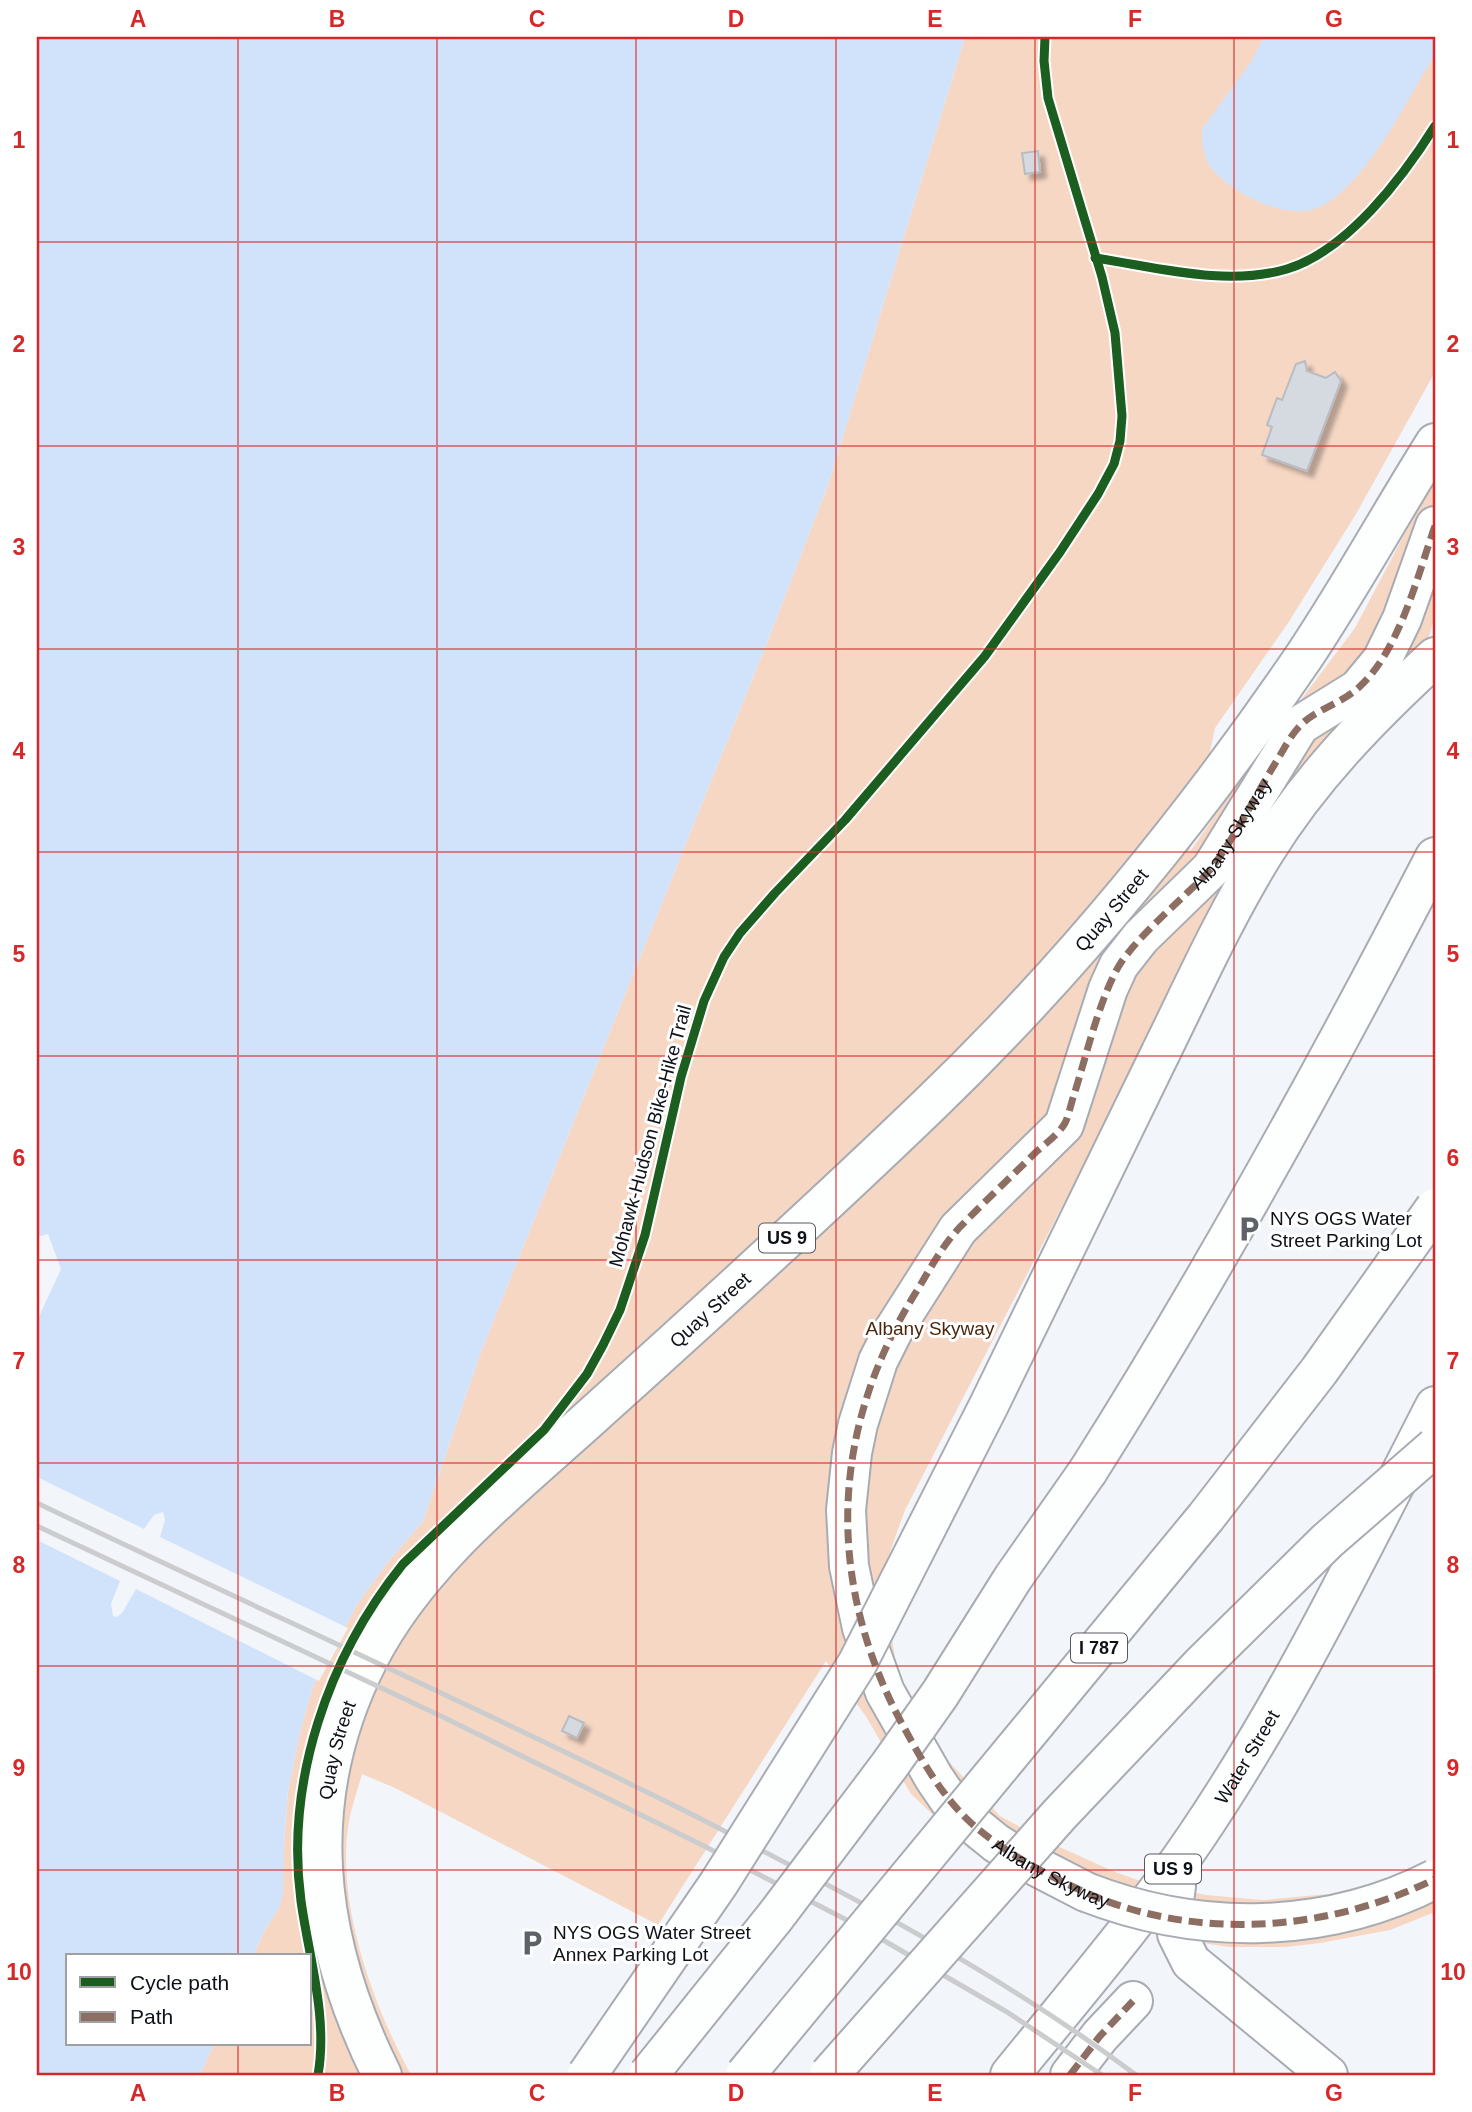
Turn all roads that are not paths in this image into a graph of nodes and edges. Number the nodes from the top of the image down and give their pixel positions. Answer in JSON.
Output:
{"nodes":[{"id":1,"x":1435,"y":443,"type":"edge"},
{"id":2,"x":1435,"y":526,"type":"edge"},
{"id":3,"x":1435,"y":657,"type":"edge"},
{"id":4,"x":1435,"y":832,"type":"edge"},
{"id":5,"x":1435,"y":857,"type":"edge"},
{"id":6,"x":1388,"y":949,"type":"junction"},
{"id":7,"x":1435,"y":1208,"type":"edge"},
{"id":8,"x":1435,"y":1406,"type":"edge"},
{"id":9,"x":1435,"y":1447,"type":"edge"},
{"id":10,"x":1195,"y":1839,"type":"junction"},
{"id":11,"x":1435,"y":1879,"type":"edge"},
{"id":12,"x":1133,"y":2001,"type":"dead end"},
{"id":13,"x":382,"y":2075,"type":"edge"},
{"id":14,"x":587,"y":2075,"type":"edge"},
{"id":15,"x":648,"y":2075,"type":"edge"},
{"id":16,"x":745,"y":2075,"type":"edge"},
{"id":17,"x":828,"y":2075,"type":"edge"},
{"id":18,"x":1010,"y":2075,"type":"edge"},
{"id":19,"x":1070,"y":2075,"type":"edge"},
{"id":20,"x":1328,"y":2075,"type":"edge"}],
"edges":[{"from":1,"to":13,"type":"main road","name":"Quay Street","number":"US 9"},
{"from":2,"to":11,"type":"main road","name":"Albany Skyway","bridge":true},
{"from":3,"to":14,"type":"main road","bridge":true},
{"from":4,"to":6,"type":"main road"},
{"from":5,"to":6,"type":"main road"},
{"from":6,"to":15,"type":"main road","bridge":true},
{"from":7,"to":16,"type":"main road","number":"I 787","bridge":true},
{"from":8,"to":10,"type":"main road","name":"Water Street","number":"US 9"},
{"from":9,"to":17,"type":"main road","bridge":true},
{"from":10,"to":18,"type":"main road","name":"Water Street","number":"US 9"},
{"from":10,"to":20,"type":"main road"},
{"from":12,"to":19,"type":"main road"}]}
